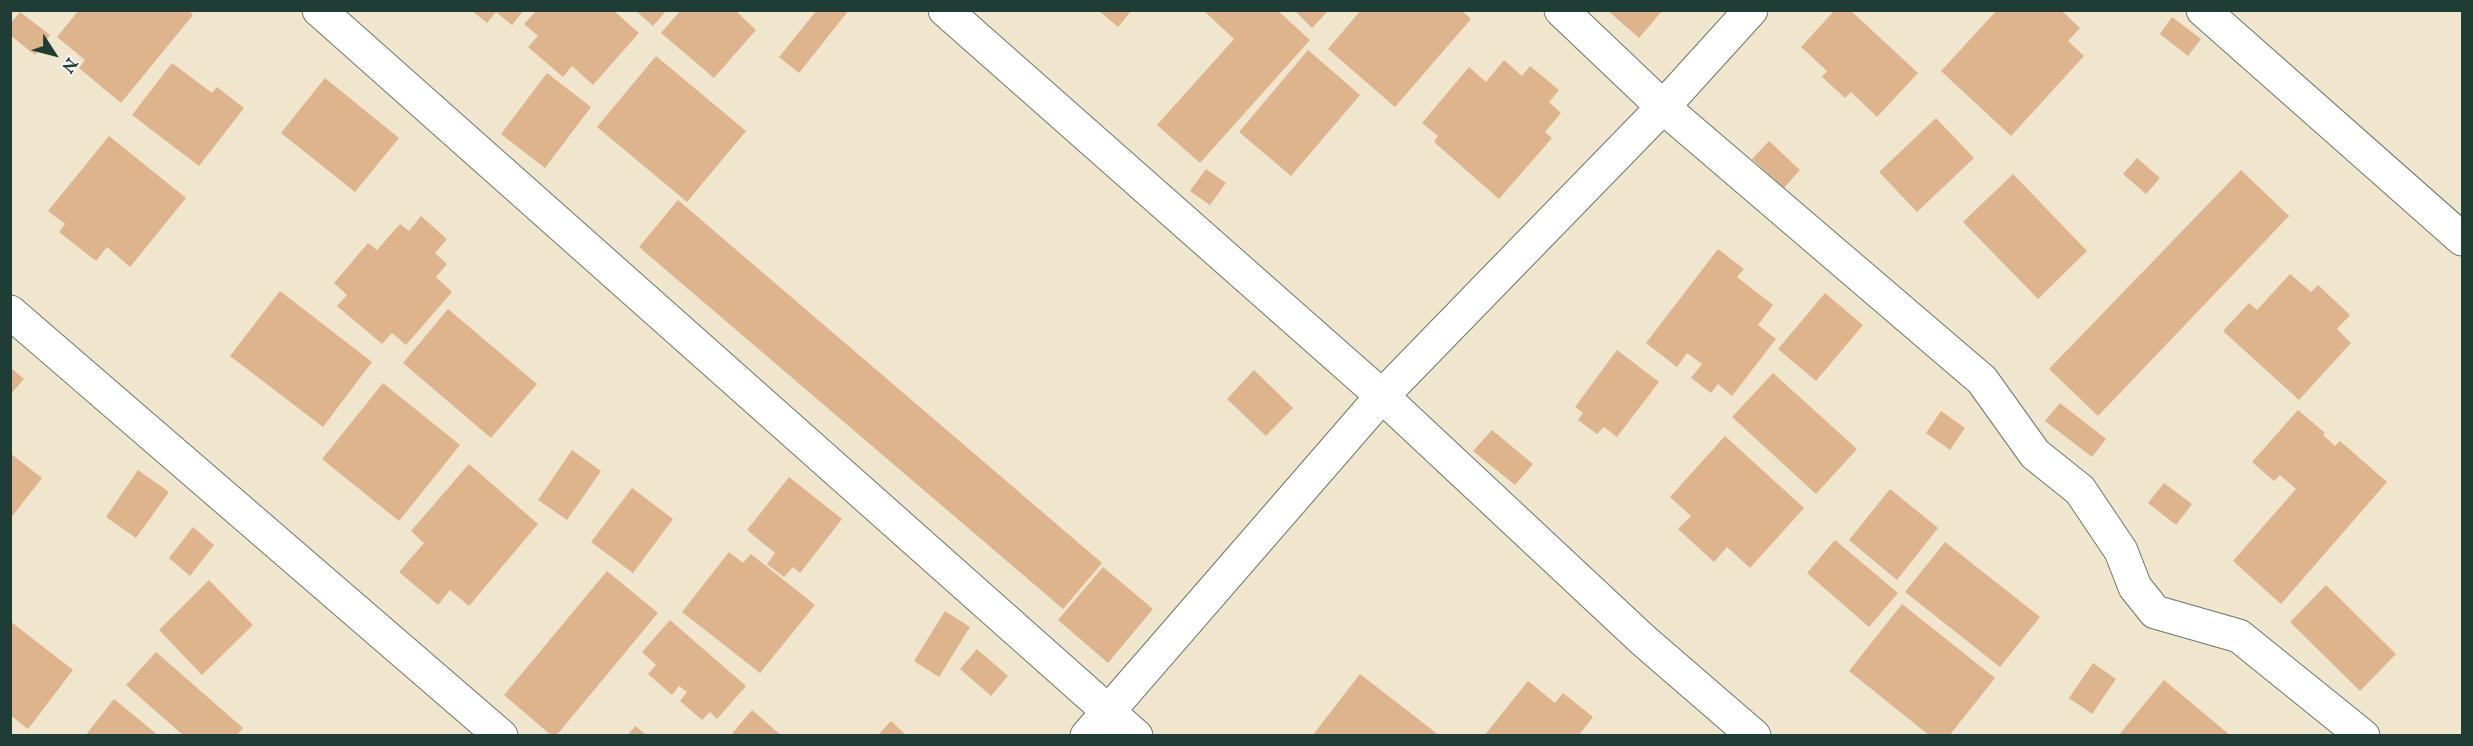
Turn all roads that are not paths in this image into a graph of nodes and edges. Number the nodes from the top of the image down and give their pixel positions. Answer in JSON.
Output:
{"nodes":[{"id":1,"x":319,"y":10,"type":"edge"},
{"id":2,"x":945,"y":10,"type":"edge"},
{"id":3,"x":1561,"y":10,"type":"edge"},
{"id":4,"x":1751,"y":10,"type":"edge"},
{"id":5,"x":2203,"y":10,"type":"edge"},
{"id":6,"x":1663,"y":107,"type":"junction"},
{"id":7,"x":2463,"y":238,"type":"edge"},
{"id":8,"x":10,"y":312,"type":"edge"},
{"id":9,"x":1382,"y":396,"type":"junction"},
{"id":10,"x":1097,"y":724,"type":"edge"},
{"id":11,"x":501,"y":735,"type":"edge"},
{"id":12,"x":1136,"y":735,"type":"edge"},
{"id":13,"x":1754,"y":735,"type":"edge"},
{"id":14,"x":2363,"y":735,"type":"edge"}],
"edges":[{"from":1,"to":10,"type":"street"},
{"from":2,"to":9,"type":"street"},
{"from":3,"to":6,"type":"street"},
{"from":4,"to":6,"type":"street"},
{"from":5,"to":7,"type":"street"},
{"from":6,"to":9,"type":"street"},
{"from":6,"to":14,"type":"street"},
{"from":8,"to":11,"type":"street"},
{"from":9,"to":10,"type":"street"},
{"from":9,"to":13,"type":"street"},
{"from":10,"to":12,"type":"street"}]}
